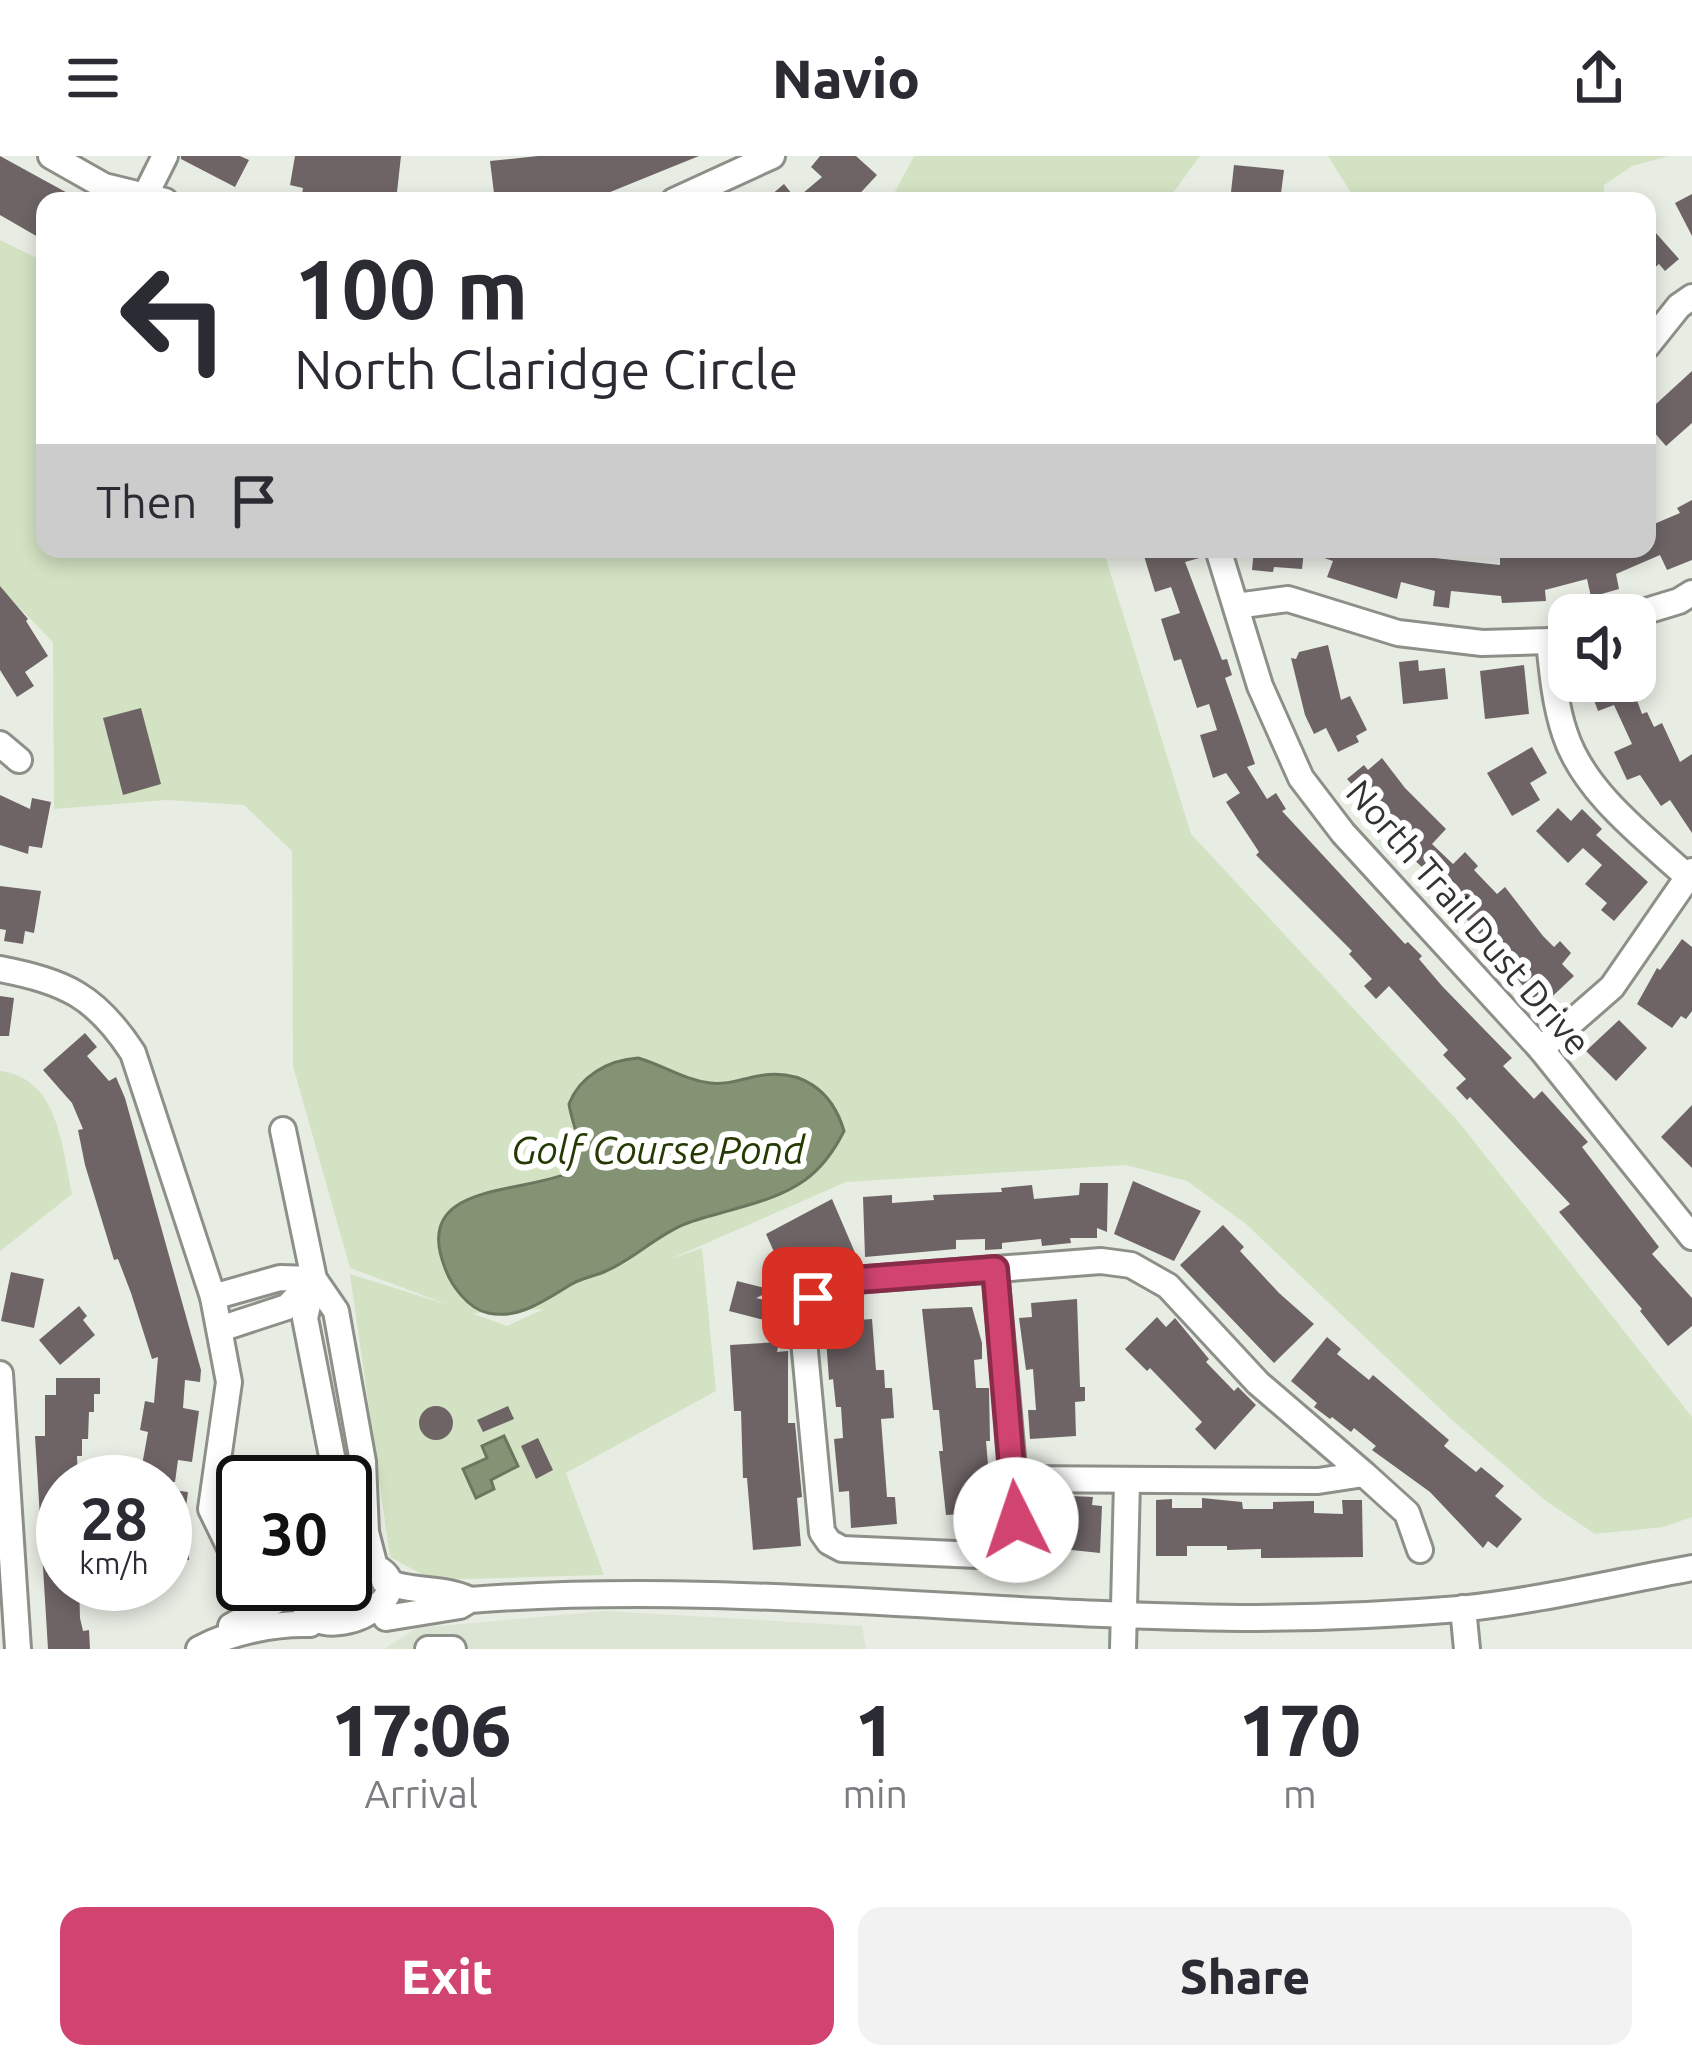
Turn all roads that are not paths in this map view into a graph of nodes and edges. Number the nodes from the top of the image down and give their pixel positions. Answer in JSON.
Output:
{"nodes":[{"id":1,"x":51,"y":156,"type":"edge"},
{"id":2,"x":165,"y":156,"type":"edge"},
{"id":3,"x":772,"y":156,"type":"edge"},
{"id":4,"x":125,"y":192,"type":"edge"},
{"id":5,"x":156,"y":192,"type":"edge"},
{"id":6,"x":694,"y":192,"type":"edge"},
{"id":7,"x":1692,"y":297,"type":"edge"},
{"id":8,"x":1656,"y":335,"type":"edge"},
{"id":9,"x":1221,"y":558,"type":"edge"},
{"id":10,"x":1692,"y":593,"type":"edge"},
{"id":11,"x":1236,"y":606,"type":"junction"},
{"id":12,"x":1656,"y":606,"type":"edge"},
{"id":13,"x":1548,"y":639,"type":"edge"},
{"id":14,"x":1563,"y":702,"type":"edge"},
{"id":15,"x":1690,"y":874,"type":"edge"},
{"id":16,"x":0,"y":968,"type":"edge"},
{"id":17,"x":1541,"y":1049,"type":"junction"},
{"id":18,"x":283,"y":1130,"type":"dead end"},
{"id":19,"x":1688,"y":1223,"type":"edge"},
{"id":20,"x":995,"y":1269,"type":"junction"},
{"id":21,"x":314,"y":1279,"type":"junction"},
{"id":22,"x":213,"y":1298,"type":"junction"},
{"id":23,"x":220,"y":1329,"type":"junction"},
{"id":24,"x":0,"y":1374,"type":"edge"},
{"id":25,"x":219,"y":1455,"type":"edge"},
{"id":26,"x":332,"y":1455,"type":"edge"},
{"id":27,"x":216,"y":1474,"type":"edge"},
{"id":28,"x":1364,"y":1474,"type":"junction"},
{"id":29,"x":1014,"y":1479,"type":"junction"},
{"id":30,"x":1127,"y":1482,"type":"junction"},
{"id":31,"x":216,"y":1519,"type":"edge"},
{"id":32,"x":1420,"y":1550,"type":"dead end"},
{"id":33,"x":1692,"y":1568,"type":"edge"},
{"id":34,"x":6,"y":1570,"type":"edge"},
{"id":35,"x":372,"y":1572,"type":"edge"},
{"id":36,"x":380,"y":1576,"type":"junction"},
{"id":37,"x":470,"y":1600,"type":"junction"},
{"id":38,"x":1463,"y":1608,"type":"junction"},
{"id":39,"x":259,"y":1611,"type":"edge"},
{"id":40,"x":1124,"y":1615,"type":"junction"},
{"id":41,"x":386,"y":1618,"type":"junction"},
{"id":42,"x":322,"y":1637,"type":"edge"},
{"id":43,"x":208,"y":1644,"type":"edge"},
{"id":44,"x":19,"y":1649,"type":"edge"},
{"id":45,"x":428,"y":1649,"type":"edge"},
{"id":46,"x":453,"y":1649,"type":"edge"},
{"id":47,"x":1123,"y":1649,"type":"edge"},
{"id":48,"x":1467,"y":1649,"type":"edge"}],
"edges":[{"from":1,"to":4,"type":"street"},
{"from":2,"to":5,"type":"street"},
{"from":3,"to":6,"type":"street"},
{"from":7,"to":8,"type":"street"},
{"from":9,"to":11,"type":"street","name":"North Trail Dust Drive"},
{"from":10,"to":12,"type":"street"},
{"from":11,"to":13,"type":"street"},
{"from":11,"to":17,"type":"street","name":"North Trail Dust Drive"},
{"from":14,"to":15,"type":"street"},
{"from":15,"to":17,"type":"street"},
{"from":16,"to":22,"type":"street"},
{"from":17,"to":19,"type":"street","name":"North Trail Dust Drive"},
{"from":18,"to":21,"type":"street"},
{"from":20,"to":28,"type":"street"},
{"from":20,"to":29,"type":"street"},
{"from":20,"to":29,"type":"street"},
{"from":21,"to":22,"type":"street"},
{"from":21,"to":23,"type":"street"},
{"from":21,"to":26,"type":"street"},
{"from":21,"to":36,"type":"street"},
{"from":22,"to":23,"type":"street"},
{"from":23,"to":25,"type":"street"},
{"from":24,"to":34,"type":"street"},
{"from":27,"to":31,"type":"street"},
{"from":28,"to":30,"type":"street"},
{"from":28,"to":32,"type":"street"},
{"from":29,"to":30,"type":"street"},
{"from":30,"to":40,"type":"street"},
{"from":33,"to":38,"type":"street"},
{"from":34,"to":44,"type":"street"},
{"from":35,"to":36,"type":"street"},
{"from":36,"to":37,"type":"street"},
{"from":36,"to":41,"type":"street"},
{"from":37,"to":40,"type":"street"},
{"from":37,"to":41,"type":"street"},
{"from":38,"to":40,"type":"street"},
{"from":38,"to":48,"type":"street"},
{"from":39,"to":43,"type":"street"},
{"from":40,"to":47,"type":"street"},
{"from":41,"to":42,"type":"street"},
{"from":42,"to":43,"type":"street"},
{"from":45,"to":46,"type":"street"}]}
